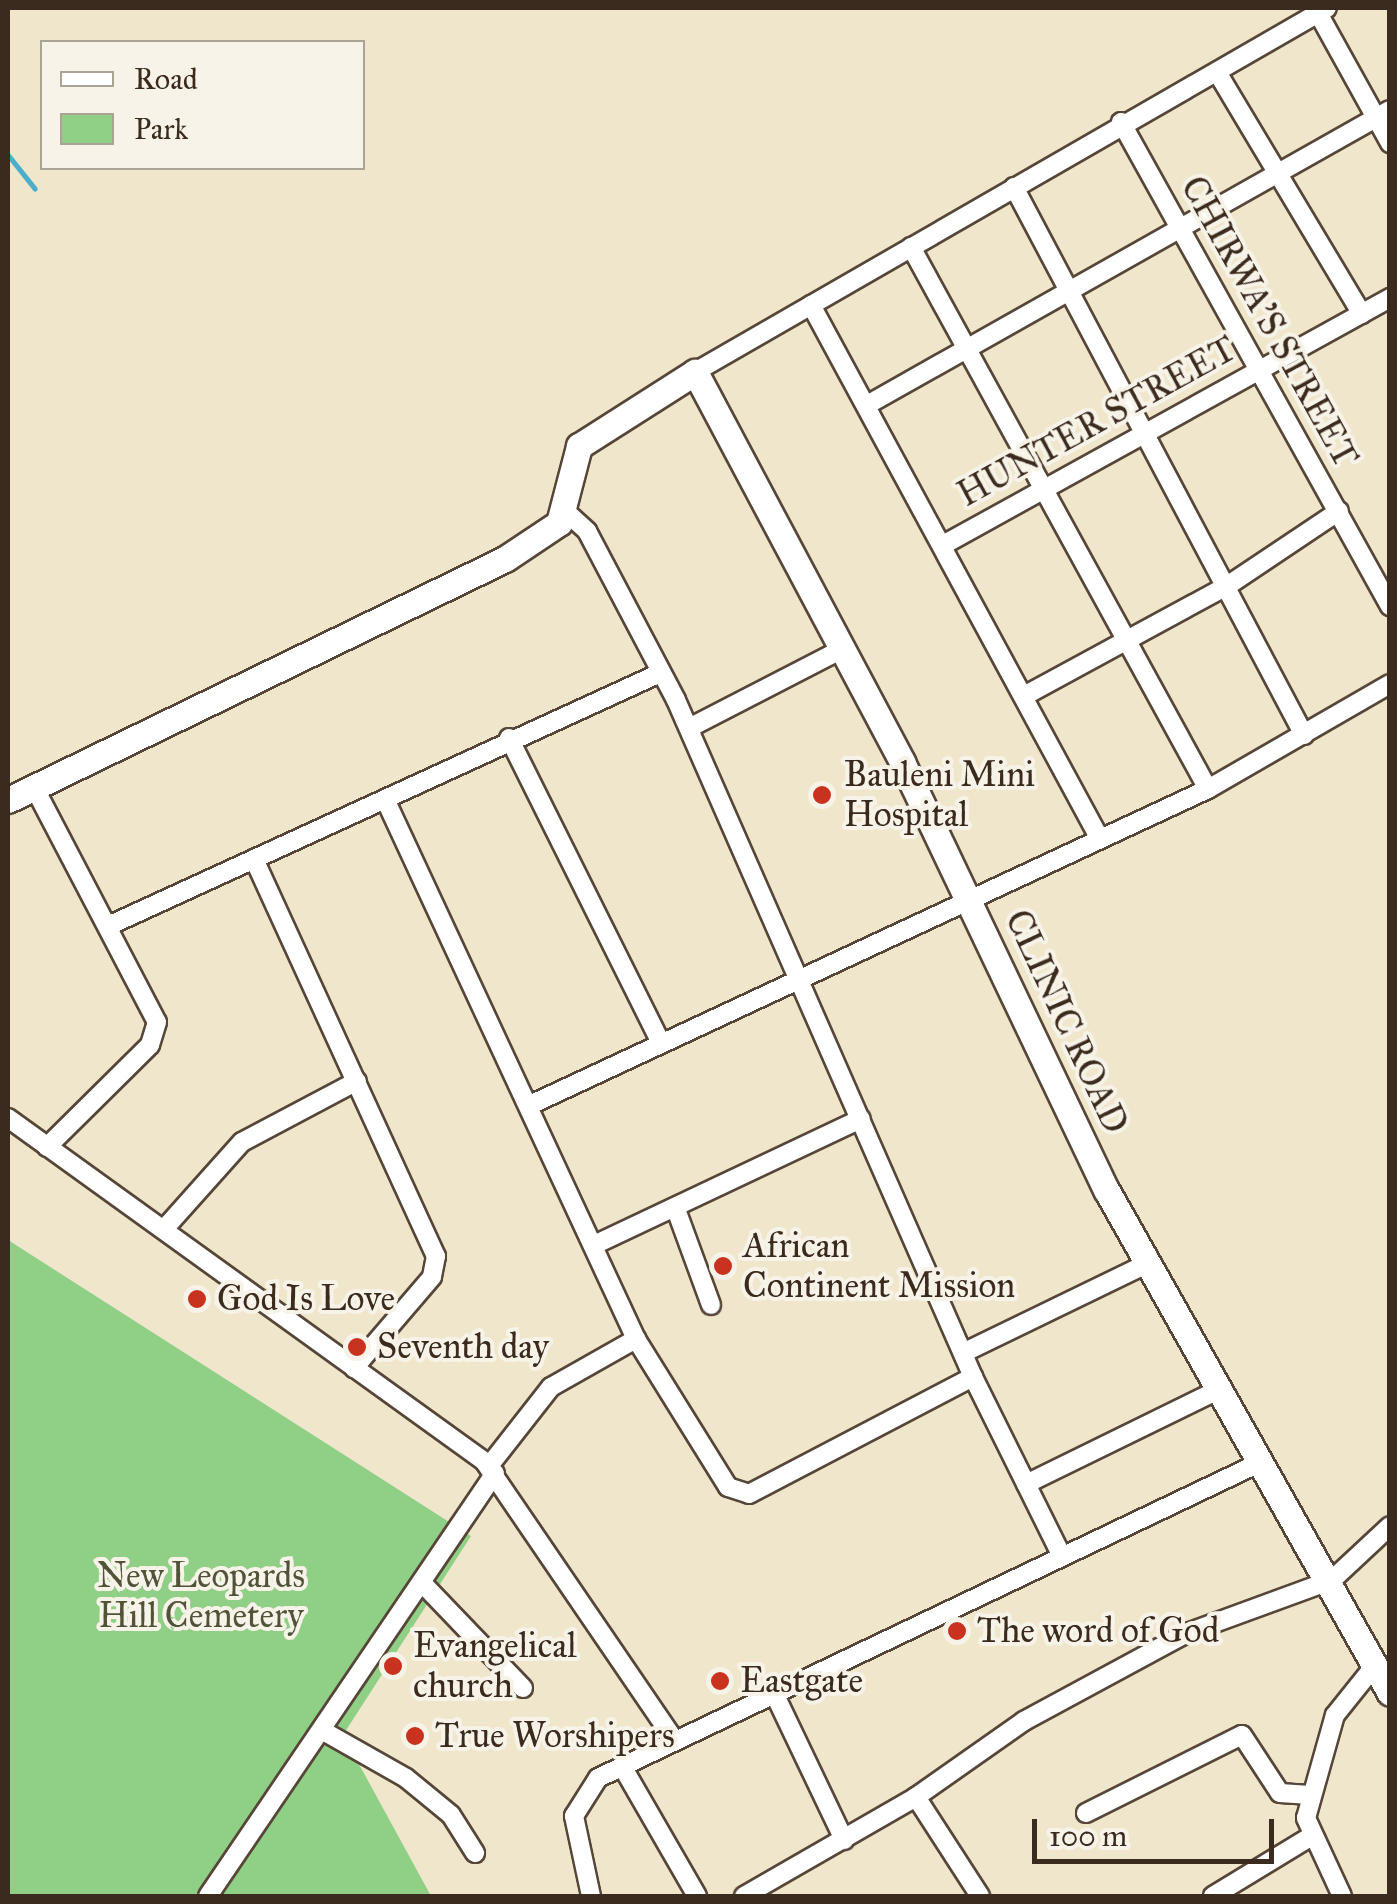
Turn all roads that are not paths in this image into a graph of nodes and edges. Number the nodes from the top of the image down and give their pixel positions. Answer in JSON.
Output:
{"nodes":[{"id":1,"x":1323,"y":10,"type":"edge"},
{"id":2,"x":1217,"y":72,"type":"junction"},
{"id":3,"x":1382,"y":114,"type":"edge"},
{"id":4,"x":1121,"y":122,"type":"junction"},
{"id":5,"x":1390,"y":144,"type":"edge"},
{"id":6,"x":1274,"y":174,"type":"junction"},
{"id":7,"x":1014,"y":187,"type":"junction"},
{"id":8,"x":1178,"y":228,"type":"junction"},
{"id":9,"x":911,"y":247,"type":"junction"},
{"id":10,"x":1072,"y":296,"type":"junction"},
{"id":11,"x":1390,"y":298,"type":"edge"},
{"id":12,"x":811,"y":304,"type":"junction"},
{"id":13,"x":1362,"y":314,"type":"junction"},
{"id":14,"x":970,"y":353,"type":"junction"},
{"id":15,"x":1257,"y":370,"type":"junction"},
{"id":16,"x":695,"y":372,"type":"junction"},
{"id":17,"x":868,"y":405,"type":"junction"},
{"id":18,"x":1146,"y":434,"type":"junction"},
{"id":19,"x":1042,"y":490,"type":"junction"},
{"id":20,"x":565,"y":511,"type":"junction"},
{"id":21,"x":1338,"y":511,"type":"junction"},
{"id":22,"x":943,"y":546,"type":"junction"},
{"id":23,"x":1230,"y":584,"type":"junction"},
{"id":24,"x":1390,"y":606,"type":"edge"},
{"id":25,"x":1128,"y":640,"type":"junction"},
{"id":26,"x":844,"y":648,"type":"junction"},
{"id":27,"x":658,"y":674,"type":"junction"},
{"id":28,"x":1390,"y":684,"type":"edge"},
{"id":29,"x":1024,"y":696,"type":"junction"},
{"id":30,"x":689,"y":728,"type":"junction"},
{"id":31,"x":1304,"y":735,"type":"junction"},
{"id":32,"x":509,"y":738,"type":"junction"},
{"id":33,"x":34,"y":787,"type":"junction"},
{"id":34,"x":1208,"y":789,"type":"junction"},
{"id":35,"x":386,"y":799,"type":"junction"},
{"id":36,"x":8,"y":800,"type":"edge"},
{"id":37,"x":1100,"y":839,"type":"junction"},
{"id":38,"x":254,"y":859,"type":"junction"},
{"id":39,"x":971,"y":902,"type":"junction"},
{"id":40,"x":108,"y":926,"type":"junction"},
{"id":41,"x":794,"y":975,"type":"junction"},
{"id":42,"x":661,"y":1043,"type":"junction"},
{"id":43,"x":357,"y":1081,"type":"junction"},
{"id":44,"x":530,"y":1105,"type":"junction"},
{"id":45,"x":8,"y":1118,"type":"edge"},
{"id":46,"x":861,"y":1119,"type":"junction"},
{"id":47,"x":47,"y":1147,"type":"junction"},
{"id":48,"x":677,"y":1212,"type":"junction"},
{"id":49,"x":165,"y":1228,"type":"junction"},
{"id":50,"x":594,"y":1245,"type":"junction"},
{"id":51,"x":1148,"y":1263,"type":"junction"},
{"id":52,"x":711,"y":1305,"type":"dead end"},
{"id":53,"x":636,"y":1339,"type":"junction"},
{"id":54,"x":963,"y":1353,"type":"junction"},
{"id":55,"x":354,"y":1368,"type":"junction"},
{"id":56,"x":973,"y":1377,"type":"junction"},
{"id":57,"x":1218,"y":1390,"type":"junction"},
{"id":58,"x":1262,"y":1462,"type":"junction"},
{"id":59,"x":492,"y":1470,"type":"junction"},
{"id":60,"x":1026,"y":1484,"type":"junction"},
{"id":61,"x":1390,"y":1526,"type":"edge"},
{"id":62,"x":1062,"y":1556,"type":"junction"},
{"id":63,"x":1332,"y":1580,"type":"junction"},
{"id":64,"x":426,"y":1587,"type":"junction"},
{"id":65,"x":1375,"y":1664,"type":"junction"},
{"id":66,"x":524,"y":1688,"type":"dead end"},
{"id":67,"x":774,"y":1693,"type":"junction"},
{"id":68,"x":1390,"y":1693,"type":"edge"},
{"id":69,"x":326,"y":1732,"type":"junction"},
{"id":70,"x":673,"y":1738,"type":"junction"},
{"id":71,"x":622,"y":1766,"type":"junction"},
{"id":72,"x":1310,"y":1795,"type":"junction"},
{"id":73,"x":916,"y":1797,"type":"junction"},
{"id":74,"x":1086,"y":1813,"type":"dead end"},
{"id":75,"x":1310,"y":1838,"type":"junction"},
{"id":76,"x":844,"y":1840,"type":"junction"},
{"id":77,"x":475,"y":1853,"type":"dead end"},
{"id":78,"x":208,"y":1896,"type":"edge"},
{"id":79,"x":591,"y":1896,"type":"edge"},
{"id":80,"x":696,"y":1896,"type":"edge"},
{"id":81,"x":744,"y":1896,"type":"edge"},
{"id":82,"x":980,"y":1896,"type":"edge"},
{"id":83,"x":1213,"y":1896,"type":"edge"},
{"id":84,"x":1342,"y":1896,"type":"edge"}],
"edges":[{"from":1,"to":2,"type":"street"},
{"from":1,"to":3,"type":"street"},
{"from":2,"to":4,"type":"street"},
{"from":2,"to":6,"type":"street"},
{"from":3,"to":5,"type":"street"},
{"from":3,"to":6,"type":"street"},
{"from":4,"to":7,"type":"street"},
{"from":4,"to":8,"type":"street","name":"CHIRWA’S STREET"},
{"from":6,"to":8,"type":"street"},
{"from":6,"to":13,"type":"street"},
{"from":7,"to":9,"type":"street"},
{"from":7,"to":10,"type":"street"},
{"from":8,"to":10,"type":"street"},
{"from":8,"to":15,"type":"street","name":"CHIRWA’S STREET"},
{"from":9,"to":12,"type":"street"},
{"from":9,"to":14,"type":"street"},
{"from":10,"to":14,"type":"street"},
{"from":10,"to":18,"type":"street"},
{"from":11,"to":13,"type":"street","name":"HUNTER STREET"},
{"from":12,"to":16,"type":"street"},
{"from":12,"to":17,"type":"street"},
{"from":13,"to":15,"type":"street","name":"HUNTER STREET"},
{"from":14,"to":17,"type":"street"},
{"from":14,"to":19,"type":"street"},
{"from":15,"to":18,"type":"street","name":"HUNTER STREET"},
{"from":15,"to":21,"type":"street","name":"CHIRWA’S STREET"},
{"from":16,"to":20,"type":"street"},
{"from":16,"to":26,"type":"street","name":"CLINIC ROAD"},
{"from":17,"to":22,"type":"street"},
{"from":18,"to":19,"type":"street","name":"HUNTER STREET"},
{"from":18,"to":23,"type":"street"},
{"from":19,"to":22,"type":"street","name":"HUNTER STREET"},
{"from":19,"to":25,"type":"street"},
{"from":20,"to":27,"type":"street"},
{"from":20,"to":33,"type":"street"},
{"from":21,"to":23,"type":"street"},
{"from":21,"to":24,"type":"street","name":"CHIRWA’S STREET"},
{"from":22,"to":29,"type":"street"},
{"from":23,"to":25,"type":"street"},
{"from":23,"to":31,"type":"street"},
{"from":25,"to":29,"type":"street"},
{"from":25,"to":34,"type":"street"},
{"from":26,"to":30,"type":"street"},
{"from":26,"to":39,"type":"street","name":"CLINIC ROAD"},
{"from":27,"to":30,"type":"street"},
{"from":27,"to":32,"type":"street"},
{"from":28,"to":31,"type":"street"},
{"from":29,"to":37,"type":"street"},
{"from":30,"to":41,"type":"street"},
{"from":31,"to":34,"type":"street"},
{"from":32,"to":35,"type":"street"},
{"from":32,"to":42,"type":"street"},
{"from":33,"to":36,"type":"street"},
{"from":33,"to":40,"type":"street"},
{"from":34,"to":37,"type":"street"},
{"from":35,"to":38,"type":"street"},
{"from":35,"to":44,"type":"street"},
{"from":37,"to":39,"type":"street"},
{"from":38,"to":40,"type":"street"},
{"from":38,"to":43,"type":"street"},
{"from":39,"to":41,"type":"street"},
{"from":39,"to":51,"type":"street","name":"CLINIC ROAD"},
{"from":40,"to":47,"type":"street"},
{"from":41,"to":42,"type":"street"},
{"from":41,"to":46,"type":"street"},
{"from":42,"to":44,"type":"street"},
{"from":43,"to":49,"type":"street"},
{"from":43,"to":55,"type":"street"},
{"from":44,"to":50,"type":"street"},
{"from":45,"to":47,"type":"street"},
{"from":46,"to":48,"type":"street"},
{"from":46,"to":54,"type":"street"},
{"from":47,"to":49,"type":"street"},
{"from":48,"to":50,"type":"street"},
{"from":48,"to":52,"type":"street"},
{"from":49,"to":55,"type":"street"},
{"from":50,"to":53,"type":"street"},
{"from":51,"to":54,"type":"street"},
{"from":51,"to":57,"type":"street","name":"CLINIC ROAD"},
{"from":53,"to":56,"type":"street"},
{"from":53,"to":59,"type":"street"},
{"from":54,"to":56,"type":"street"},
{"from":55,"to":59,"type":"street"},
{"from":56,"to":60,"type":"street"},
{"from":57,"to":58,"type":"street","name":"CLINIC ROAD"},
{"from":57,"to":60,"type":"street"},
{"from":58,"to":62,"type":"street"},
{"from":58,"to":63,"type":"street","name":"CLINIC ROAD"},
{"from":59,"to":64,"type":"street"},
{"from":59,"to":70,"type":"street"},
{"from":60,"to":62,"type":"street"},
{"from":61,"to":63,"type":"street"},
{"from":62,"to":67,"type":"street"},
{"from":63,"to":65,"type":"street","name":"CLINIC ROAD"},
{"from":63,"to":73,"type":"street"},
{"from":64,"to":66,"type":"street"},
{"from":64,"to":69,"type":"street"},
{"from":65,"to":68,"type":"street","name":"CLINIC ROAD"},
{"from":65,"to":72,"type":"street"},
{"from":67,"to":70,"type":"street"},
{"from":67,"to":76,"type":"street"},
{"from":69,"to":77,"type":"street"},
{"from":69,"to":78,"type":"street"},
{"from":70,"to":71,"type":"street"},
{"from":71,"to":79,"type":"street"},
{"from":71,"to":80,"type":"street"},
{"from":72,"to":74,"type":"street"},
{"from":72,"to":75,"type":"street"},
{"from":73,"to":76,"type":"street"},
{"from":73,"to":82,"type":"street"},
{"from":75,"to":83,"type":"street"},
{"from":75,"to":84,"type":"street"},
{"from":76,"to":81,"type":"street"}]}
